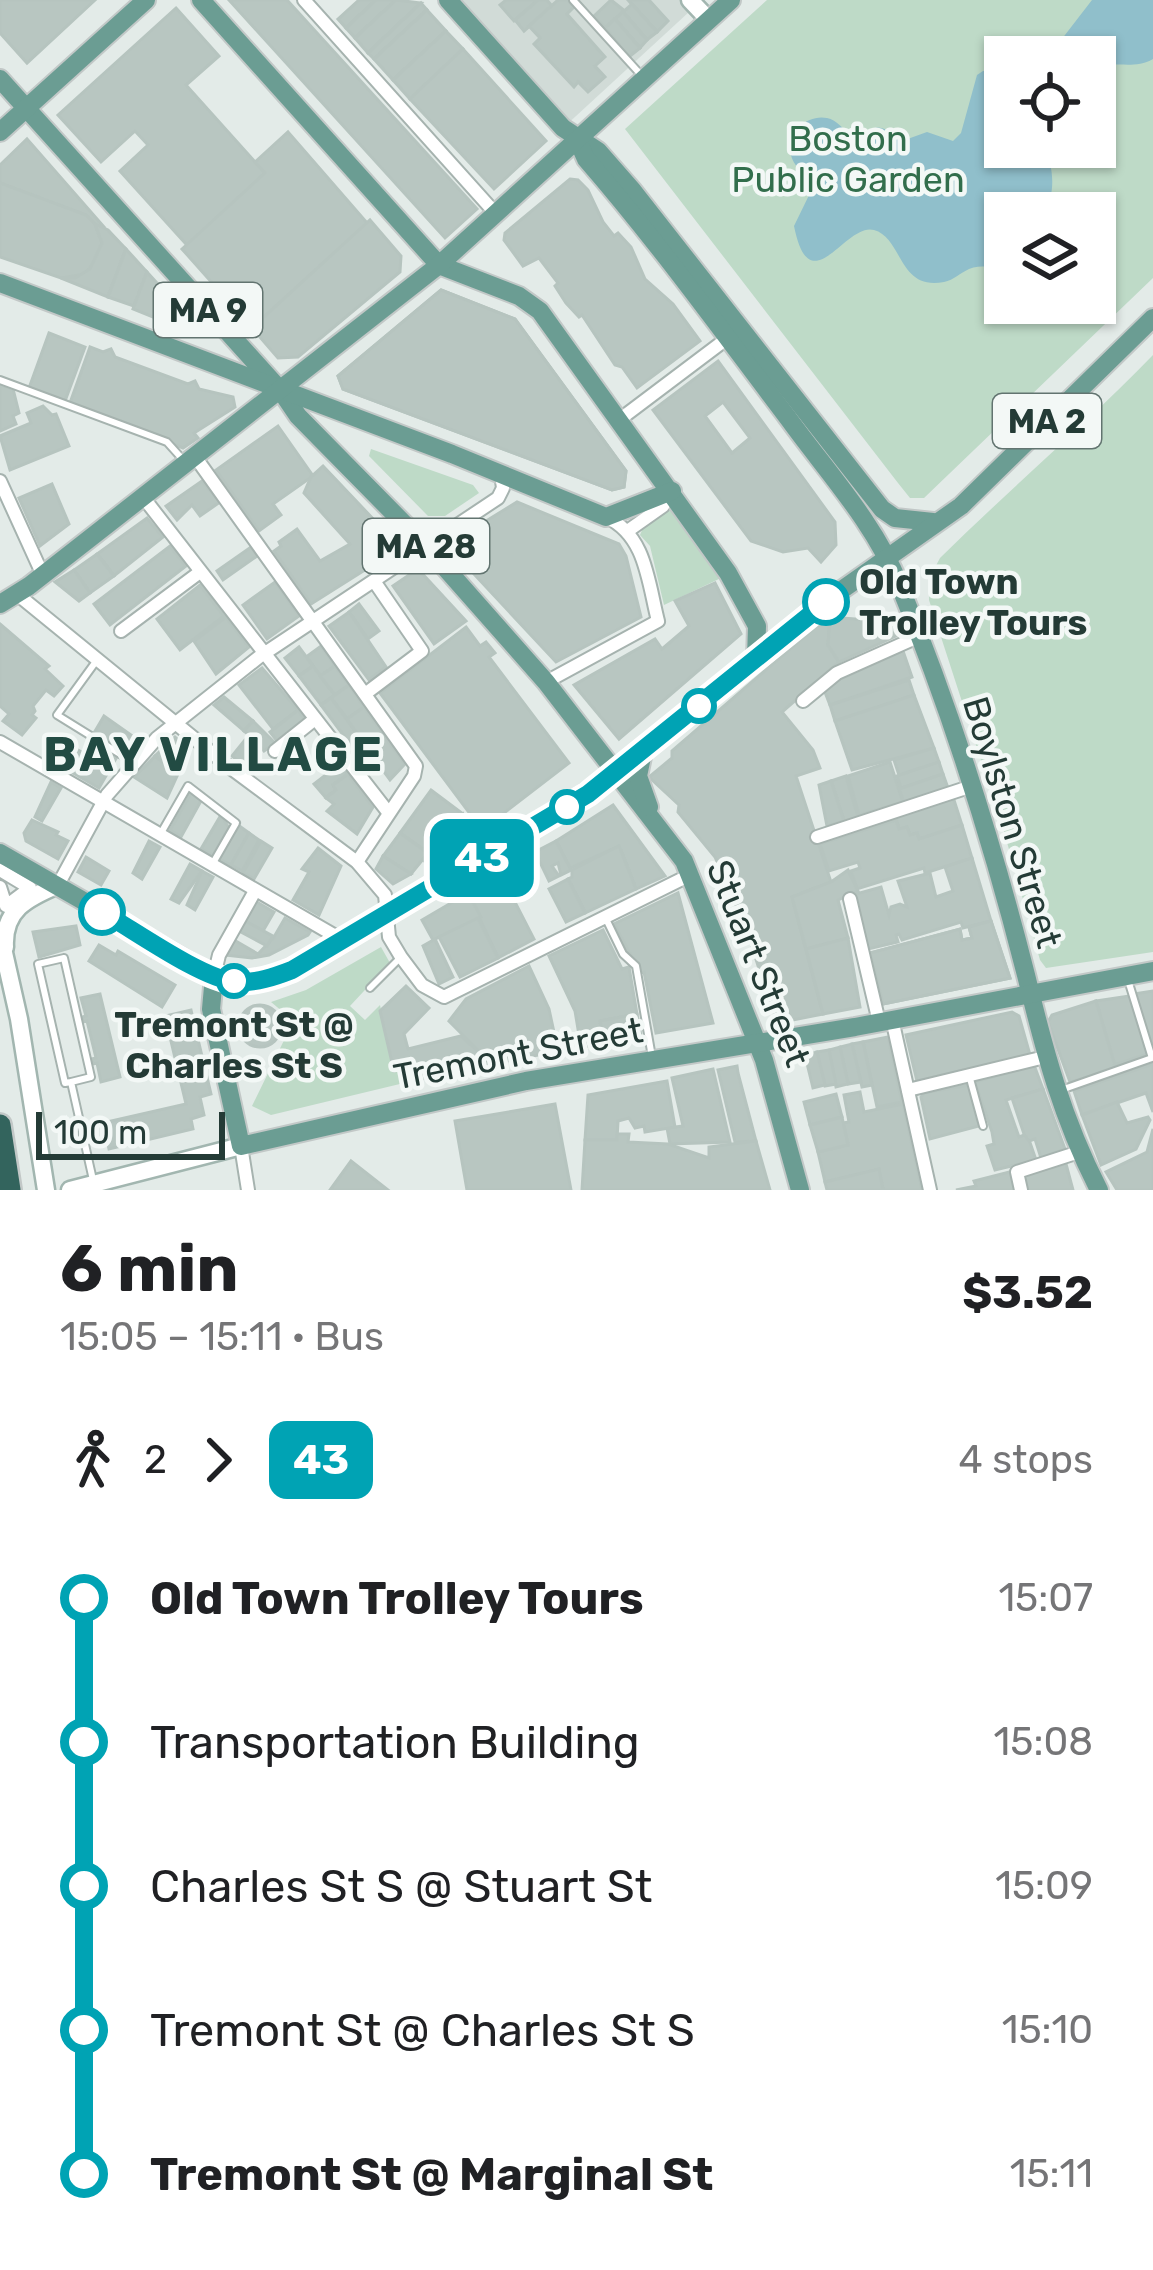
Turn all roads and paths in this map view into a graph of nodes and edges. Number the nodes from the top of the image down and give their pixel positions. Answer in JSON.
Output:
{"nodes":[{"id":1,"x":146,"y":0,"type":"edge"},
{"id":2,"x":201,"y":0,"type":"edge"},
{"id":3,"x":304,"y":0,"type":"edge"},
{"id":4,"x":448,"y":0,"type":"edge"},
{"id":5,"x":573,"y":0,"type":"edge"},
{"id":6,"x":690,"y":0,"type":"edge"},
{"id":7,"x":731,"y":0,"type":"edge"},
{"id":8,"x":709,"y":20,"type":"junction"},
{"id":9,"x":645,"y":78,"type":"junction"},
{"id":10,"x":0,"y":79,"type":"edge"},
{"id":11,"x":27,"y":108,"type":"junction"},
{"id":12,"x":0,"y":132,"type":"edge"},
{"id":13,"x":578,"y":141,"type":"junction"},
{"id":14,"x":497,"y":215,"type":"junction"},
{"id":15,"x":439,"y":265,"type":"junction"},
{"id":16,"x":0,"y":284,"type":"edge"},
{"id":17,"x":1153,"y":318,"type":"edge"},
{"id":18,"x":733,"y":334,"type":"junction"},
{"id":19,"x":0,"y":380,"type":"edge"},
{"id":20,"x":281,"y":391,"type":"junction"},
{"id":21,"x":619,"y":420,"type":"junction"},
{"id":22,"x":376,"y":426,"type":"junction"},
{"id":23,"x":192,"y":461,"type":"junction"},
{"id":24,"x":347,"y":465,"type":"junction"},
{"id":25,"x":500,"y":472,"type":"junction"},
{"id":26,"x":0,"y":481,"type":"edge"},
{"id":27,"x":672,"y":491,"type":"junction"},
{"id":28,"x":143,"y":497,"type":"junction"},
{"id":29,"x":606,"y":517,"type":"junction"},
{"id":30,"x":938,"y":520,"type":"junction"},
{"id":31,"x":632,"y":534,"type":"junction"},
{"id":32,"x":426,"y":546,"type":"junction"},
{"id":33,"x":622,"y":547,"type":"dead end"},
{"id":34,"x":886,"y":557,"type":"junction"},
{"id":35,"x":45,"y":569,"type":"junction"},
{"id":36,"x":200,"y":572,"type":"junction"},
{"id":37,"x":374,"y":581,"type":"junction"},
{"id":38,"x":7,"y":600,"type":"edge"},
{"id":39,"x":312,"y":622,"type":"junction"},
{"id":40,"x":121,"y":631,"type":"dead end"},
{"id":41,"x":920,"y":636,"type":"junction"},
{"id":42,"x":265,"y":652,"type":"junction"},
{"id":43,"x":755,"y":659,"type":"junction"},
{"id":44,"x":97,"y":660,"type":"junction"},
{"id":45,"x":546,"y":682,"type":"junction"},
{"id":46,"x":365,"y":694,"type":"junction"},
{"id":47,"x":803,"y":700,"type":"dead end"},
{"id":48,"x":315,"y":719,"type":"junction"},
{"id":49,"x":175,"y":724,"type":"junction"},
{"id":50,"x":578,"y":726,"type":"junction"},
{"id":51,"x":0,"y":742,"type":"edge"},
{"id":52,"x":275,"y":751,"type":"dead end"},
{"id":53,"x":644,"y":752,"type":"junction"},
{"id":54,"x":133,"y":761,"type":"junction"},
{"id":55,"x":615,"y":774,"type":"junction"},
{"id":56,"x":969,"y":787,"type":"junction"},
{"id":57,"x":102,"y":802,"type":"junction"},
{"id":58,"x":388,"y":812,"type":"junction"},
{"id":59,"x":657,"y":828,"type":"junction"},
{"id":60,"x":160,"y":836,"type":"junction"},
{"id":61,"x":817,"y":837,"type":"dead end"},
{"id":62,"x":0,"y":853,"type":"edge"},
{"id":63,"x":357,"y":862,"type":"junction"},
{"id":64,"x":212,"y":866,"type":"junction"},
{"id":65,"x":0,"y":869,"type":"edge"},
{"id":66,"x":692,"y":874,"type":"junction"},
{"id":67,"x":58,"y":885,"type":"junction"},
{"id":68,"x":0,"y":887,"type":"edge"},
{"id":69,"x":255,"y":891,"type":"junction"},
{"id":70,"x":850,"y":899,"type":"dead end"},
{"id":71,"x":387,"y":916,"type":"junction"},
{"id":72,"x":604,"y":916,"type":"junction"},
{"id":73,"x":0,"y":935,"type":"edge"},
{"id":74,"x":344,"y":941,"type":"junction"},
{"id":75,"x":400,"y":957,"type":"junction"},
{"id":76,"x":6,"y":960,"type":"junction"},
{"id":77,"x":1153,"y":970,"type":"edge"},
{"id":78,"x":214,"y":976,"type":"junction"},
{"id":79,"x":1127,"y":976,"type":"junction"},
{"id":80,"x":370,"y":988,"type":"dead end"},
{"id":81,"x":1029,"y":993,"type":"junction"},
{"id":82,"x":886,"y":1021,"type":"junction"},
{"id":83,"x":758,"y":1042,"type":"junction"},
{"id":84,"x":1045,"y":1057,"type":"junction"},
{"id":85,"x":652,"y":1060,"type":"junction"},
{"id":86,"x":969,"y":1076,"type":"junction"},
{"id":87,"x":71,"y":1082,"type":"junction"},
{"id":88,"x":908,"y":1090,"type":"junction"},
{"id":89,"x":1057,"y":1091,"type":"junction"},
{"id":90,"x":0,"y":1125,"type":"edge"},
{"id":91,"x":983,"y":1126,"type":"dead end"},
{"id":92,"x":241,"y":1146,"type":"junction"},
{"id":93,"x":1079,"y":1152,"type":"junction"},
{"id":94,"x":94,"y":1184,"type":"junction"},
{"id":95,"x":10,"y":1190,"type":"edge"},
{"id":96,"x":46,"y":1190,"type":"edge"},
{"id":97,"x":70,"y":1190,"type":"edge"},
{"id":98,"x":248,"y":1190,"type":"edge"},
{"id":99,"x":800,"y":1190,"type":"edge"},
{"id":100,"x":930,"y":1190,"type":"edge"},
{"id":101,"x":1021,"y":1190,"type":"edge"},
{"id":102,"x":1099,"y":1190,"type":"edge"}],
"edges":[{"from":1,"to":11,"type":"main road"},
{"from":2,"to":15,"type":"main road"},
{"from":3,"to":14,"type":"street"},
{"from":4,"to":13,"type":"main road","name":"Boylston Street"},
{"from":5,"to":9,"type":"lane"},
{"from":6,"to":8,"type":"main road"},
{"from":7,"to":8,"type":"main road"},
{"from":8,"to":9,"type":"main road"},
{"from":9,"to":13,"type":"main road"},
{"from":10,"to":11,"type":"main road","name":"Stuart Street","number":"MA 9"},
{"from":11,"to":12,"type":"main road"},
{"from":11,"to":20,"type":"main road","name":"Stuart Street","number":"MA 9"},
{"from":13,"to":14,"type":"main road"},
{"from":13,"to":18,"type":"main road","name":"Boylston Street"},
{"from":14,"to":15,"type":"main road"},
{"from":15,"to":20,"type":"main road"},
{"from":15,"to":21,"type":"main road"},
{"from":16,"to":20,"type":"main road","number":"MA 28"},
{"from":17,"to":30,"type":"main road","number":"MA 2"},
{"from":18,"to":21,"type":"street"},
{"from":18,"to":30,"type":"main road","name":"Boylston Street"},
{"from":18,"to":34,"type":"main road","name":"Boylston Street"},
{"from":19,"to":23,"type":"lane"},
{"from":20,"to":22,"type":"main road"},
{"from":20,"to":23,"type":"main road"},
{"from":20,"to":24,"type":"main road","name":"Stuart Street","number":"MA 28"},
{"from":21,"to":27,"type":"main road"},
{"from":22,"to":24,"type":"main road"},
{"from":22,"to":25,"type":"main road"},
{"from":23,"to":28,"type":"main road"},
{"from":23,"to":39,"type":"street"},
{"from":24,"to":32,"type":"main road","name":"Stuart Street","number":"MA 28"},
{"from":25,"to":29,"type":"main road"},
{"from":25,"to":32,"type":"street"},
{"from":26,"to":35,"type":"street"},
{"from":27,"to":29,"type":"main road"},
{"from":27,"to":31,"type":"street"},
{"from":27,"to":43,"type":"main road"},
{"from":28,"to":35,"type":"main road"},
{"from":28,"to":36,"type":"street"},
{"from":29,"to":31,"type":"street"},
{"from":30,"to":34,"type":"main road"},
{"from":31,"to":33,"type":"lane"},
{"from":31,"to":45,"type":"street"},
{"from":32,"to":37,"type":"street"},
{"from":32,"to":45,"type":"main road","name":"Stuart Street","number":"MA 28"},
{"from":34,"to":41,"type":"main road","name":"Boylston Street"},
{"from":34,"to":43,"type":"main road"},
{"from":35,"to":38,"type":"main road"},
{"from":36,"to":40,"type":"street"},
{"from":36,"to":42,"type":"street"},
{"from":37,"to":39,"type":"street"},
{"from":37,"to":46,"type":"street"},
{"from":38,"to":44,"type":"street"},
{"from":39,"to":42,"type":"street"},
{"from":39,"to":46,"type":"street"},
{"from":41,"to":47,"type":"street"},
{"from":41,"to":56,"type":"main road","name":"Boylston Street"},
{"from":42,"to":48,"type":"street"},
{"from":42,"to":49,"type":"street"},
{"from":43,"to":53,"type":"main road"},
{"from":44,"to":49,"type":"street"},
{"from":44,"to":54,"type":"lane"},
{"from":45,"to":50,"type":"main road","name":"Stuart Street","number":"MA 28"},
{"from":46,"to":58,"type":"street"},
{"from":48,"to":52,"type":"street"},
{"from":48,"to":58,"type":"street"},
{"from":49,"to":54,"type":"street"},
{"from":49,"to":63,"type":"street"},
{"from":50,"to":53,"type":"main road","number":"MA 28"},
{"from":50,"to":55,"type":"main road","name":"Stuart Street"},
{"from":51,"to":57,"type":"street"},
{"from":53,"to":55,"type":"main road"},
{"from":53,"to":59,"type":"main road"},
{"from":54,"to":57,"type":"street"},
{"from":55,"to":59,"type":"main road","name":"Stuart Street"},
{"from":55,"to":71,"type":"main road"},
{"from":56,"to":61,"type":"street"},
{"from":56,"to":81,"type":"main road","name":"Boylston Street"},
{"from":57,"to":60,"type":"street"},
{"from":57,"to":67,"type":"street"},
{"from":58,"to":63,"type":"street"},
{"from":59,"to":66,"type":"main road","name":"Stuart Street"},
{"from":60,"to":64,"type":"street"},
{"from":60,"to":64,"type":"lane"},
{"from":62,"to":67,"type":"main road"},
{"from":63,"to":71,"type":"street"},
{"from":64,"to":69,"type":"street"},
{"from":65,"to":68,"type":"street"},
{"from":66,"to":72,"type":"street"},
{"from":66,"to":83,"type":"main road","name":"Stuart Street"},
{"from":67,"to":76,"type":"main road"},
{"from":67,"to":78,"type":"main road"},
{"from":69,"to":74,"type":"street"},
{"from":69,"to":78,"type":"street"},
{"from":70,"to":82,"type":"street"},
{"from":71,"to":74,"type":"main road"},
{"from":71,"to":75,"type":"street"},
{"from":72,"to":75,"type":"street"},
{"from":72,"to":85,"type":"lane"},
{"from":73,"to":76,"type":"main road"},
{"from":74,"to":78,"type":"main road"},
{"from":75,"to":80,"type":"lane"},
{"from":76,"to":96,"type":"main road"},
{"from":77,"to":79,"type":"main road","name":"Tremont Street"},
{"from":78,"to":92,"type":"main road"},
{"from":79,"to":81,"type":"main road","name":"Tremont Street"},
{"from":79,"to":89,"type":"lane"},
{"from":81,"to":82,"type":"main road","name":"Tremont Street"},
{"from":81,"to":84,"type":"main road","name":"Boylston Street"},
{"from":82,"to":83,"type":"main road","name":"Tremont Street"},
{"from":82,"to":88,"type":"street"},
{"from":83,"to":85,"type":"main road","name":"Tremont Street"},
{"from":83,"to":99,"type":"main road","name":"Stuart Street"},
{"from":84,"to":86,"type":"street"},
{"from":84,"to":89,"type":"main road","name":"Boylston Street"},
{"from":85,"to":92,"type":"main road","name":"Tremont Street"},
{"from":86,"to":88,"type":"street"},
{"from":86,"to":91,"type":"lane"},
{"from":87,"to":87,"type":"lane"},
{"from":87,"to":94,"type":"lane"},
{"from":88,"to":100,"type":"street"},
{"from":89,"to":93,"type":"main road","name":"Boylston Street"},
{"from":90,"to":95,"type":"highway"},
{"from":92,"to":94,"type":"main road"},
{"from":92,"to":98,"type":"street"},
{"from":93,"to":101,"type":"street"},
{"from":93,"to":102,"type":"main road","name":"Boylston Street"},
{"from":94,"to":97,"type":"main road"}]}
